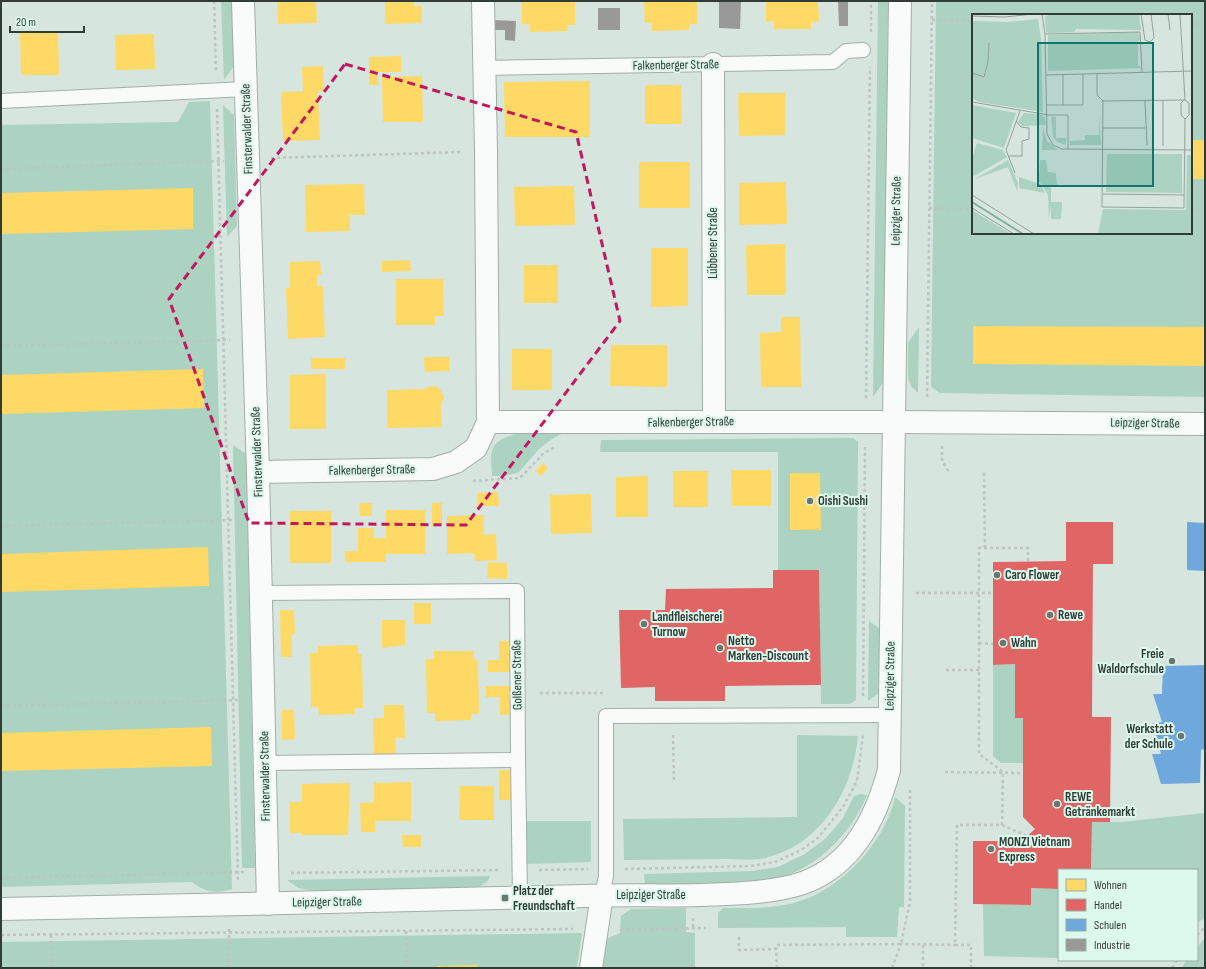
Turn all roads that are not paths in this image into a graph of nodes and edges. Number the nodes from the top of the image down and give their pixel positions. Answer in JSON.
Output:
{"nodes":[{"id":1,"x":243,"y":1,"type":"edge"},
{"id":2,"x":483,"y":1,"type":"edge"},
{"id":3,"x":900,"y":1,"type":"edge"},
{"id":4,"x":863,"y":50,"type":"dead end"},
{"id":5,"x":713,"y":64,"type":"junction"},
{"id":6,"x":485,"y":68,"type":"junction"},
{"id":7,"x":246,"y":88,"type":"junction"},
{"id":8,"x":1,"y":101,"type":"edge"},
{"id":9,"x":488,"y":422,"type":"junction"},
{"id":10,"x":714,"y":422,"type":"junction"},
{"id":11,"x":893,"y":422,"type":"junction"},
{"id":12,"x":1205,"y":424,"type":"edge"},
{"id":13,"x":258,"y":472,"type":"junction"},
{"id":14,"x":261,"y":593,"type":"junction"},
{"id":15,"x":890,"y":715,"type":"junction"},
{"id":16,"x":518,"y":760,"type":"junction"},
{"id":17,"x":265,"y":763,"type":"junction"},
{"id":18,"x":602,"y":895,"type":"junction"},
{"id":19,"x":520,"y":897,"type":"junction"},
{"id":20,"x":268,"y":904,"type":"junction"},
{"id":21,"x":1,"y":908,"type":"edge"},
{"id":22,"x":591,"y":968,"type":"edge"}],
"edges":[{"from":1,"to":7,"type":"street","name":"Finsterwalder Straße"},
{"from":2,"to":6,"type":"street","name":"Falkenberger Straße"},
{"from":3,"to":11,"type":"street","name":"Leipziger Straße"},
{"from":4,"to":5,"type":"lane","name":"Falkenberger Straße"},
{"from":5,"to":6,"type":"lane","name":"Falkenberger Straße"},
{"from":5,"to":10,"type":"street","name":"Lübbener Straße"},
{"from":6,"to":9,"type":"street","name":"Falkenberger Straße"},
{"from":7,"to":8,"type":"lane"},
{"from":7,"to":13,"type":"street","name":"Finsterwalder Straße"},
{"from":9,"to":10,"type":"street","name":"Falkenberger Straße"},
{"from":9,"to":13,"type":"street","name":"Falkenberger Straße"},
{"from":10,"to":11,"type":"street","name":"Falkenberger Straße"},
{"from":11,"to":12,"type":"street","name":"Leipziger Straße"},
{"from":11,"to":15,"type":"street","name":"Leipziger Straße"},
{"from":13,"to":14,"type":"street","name":"Finsterwalder Straße"},
{"from":14,"to":16,"type":"lane","name":"Golßener Straße"},
{"from":14,"to":17,"type":"street","name":"Finsterwalder Straße"},
{"from":15,"to":18,"type":"street","name":"Leipziger Straße"},
{"from":15,"to":18,"type":"lane"},
{"from":16,"to":17,"type":"lane"},
{"from":16,"to":19,"type":"lane"},
{"from":17,"to":20,"type":"street","name":"Finsterwalder Straße"},
{"from":18,"to":19,"type":"street","name":"Leipziger Straße"},
{"from":18,"to":22,"type":"street"},
{"from":19,"to":20,"type":"street","name":"Leipziger Straße"},
{"from":20,"to":21,"type":"street","name":"Leipziger Straße"}]}
